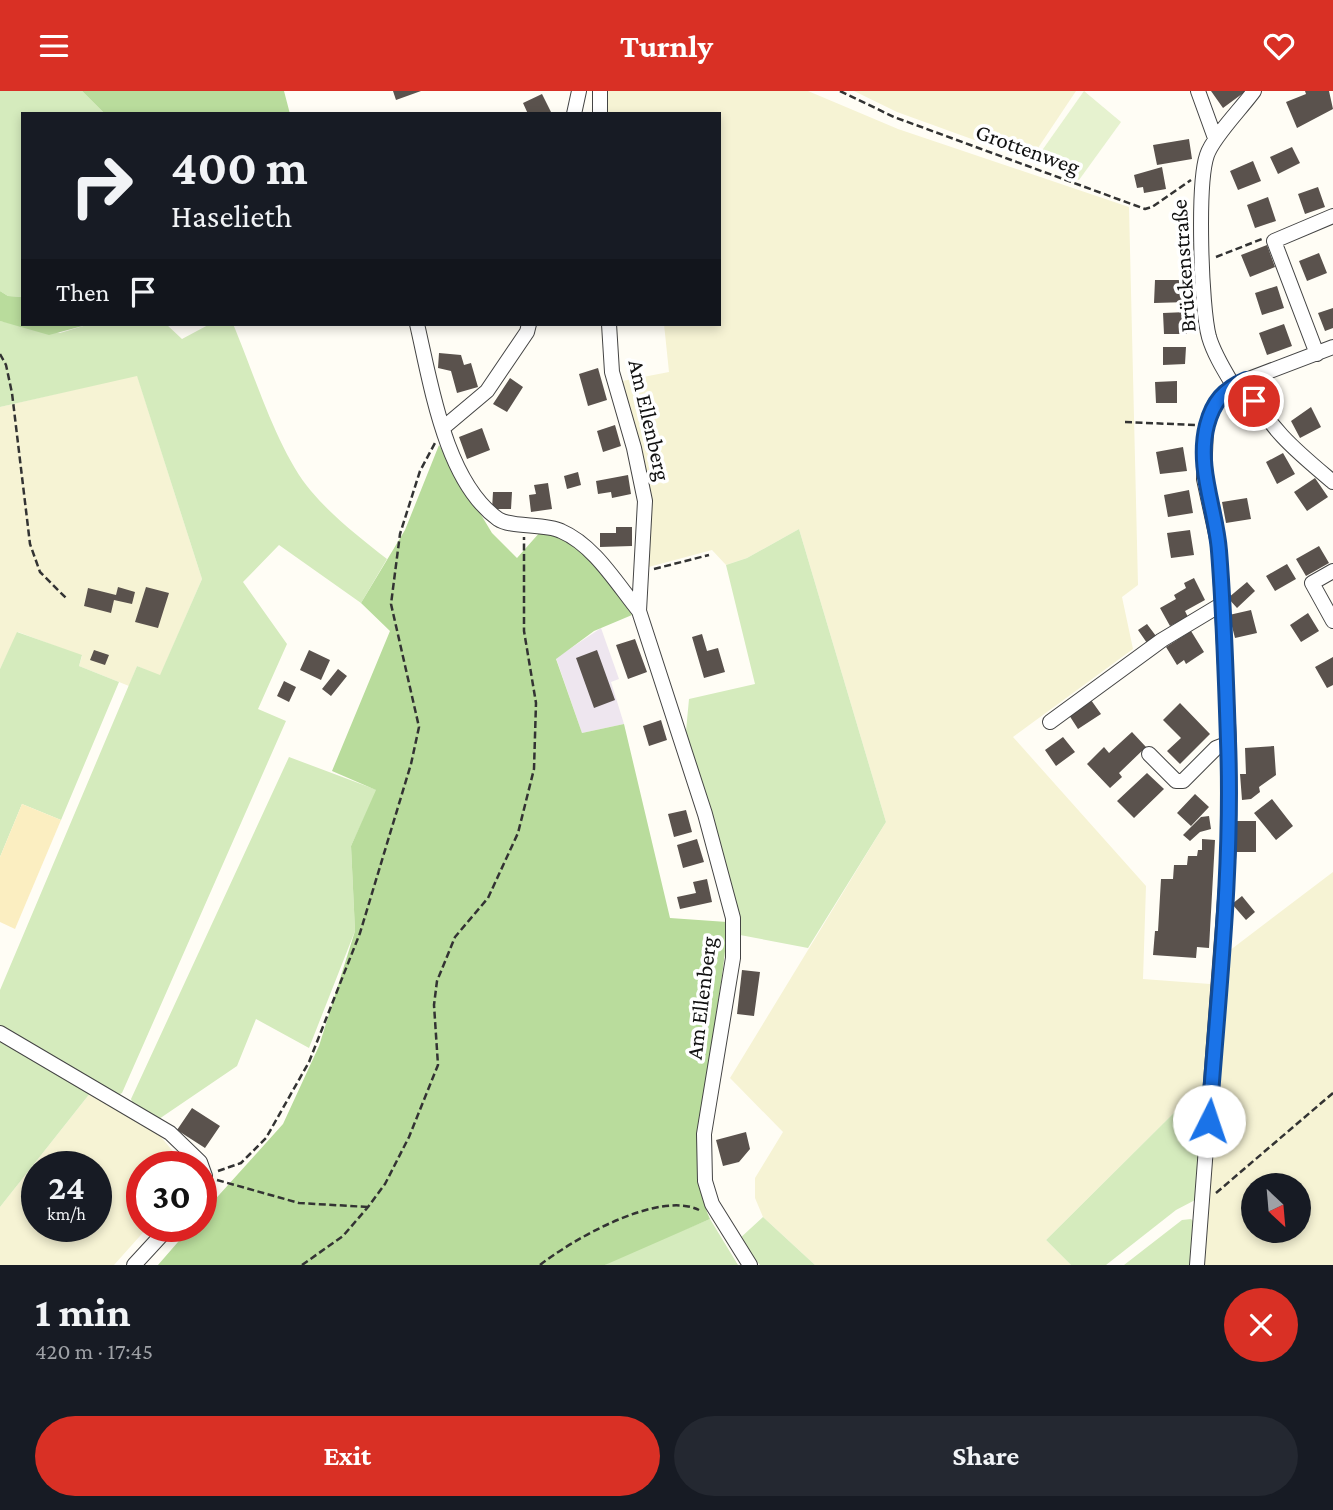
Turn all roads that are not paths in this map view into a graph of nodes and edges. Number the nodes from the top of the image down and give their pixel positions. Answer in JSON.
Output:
{"nodes":[{"id":1,"x":579,"y":91,"type":"edge"},
{"id":2,"x":600,"y":91,"type":"edge"},
{"id":3,"x":1198,"y":91,"type":"edge"},
{"id":4,"x":1254,"y":91,"type":"edge"},
{"id":5,"x":574,"y":112,"type":"edge"},
{"id":6,"x":600,"y":112,"type":"edge"},
{"id":7,"x":1215,"y":138,"type":"junction"},
{"id":8,"x":1333,"y":216,"type":"edge"},
{"id":9,"x":418,"y":326,"type":"edge"},
{"id":10,"x":528,"y":326,"type":"edge"},
{"id":11,"x":609,"y":326,"type":"edge"},
{"id":12,"x":1333,"y":347,"type":"edge"},
{"id":13,"x":1317,"y":354,"type":"junction"},
{"id":14,"x":1240,"y":383,"type":"junction"},
{"id":15,"x":443,"y":428,"type":"junction"},
{"id":16,"x":1333,"y":482,"type":"edge"},
{"id":17,"x":1333,"y":571,"type":"edge"},
{"id":18,"x":1222,"y":604,"type":"junction"},
{"id":19,"x":639,"y":611,"type":"junction"},
{"id":20,"x":1333,"y":621,"type":"edge"},
{"id":21,"x":1050,"y":722,"type":"dead end"},
{"id":22,"x":1228,"y":743,"type":"junction"},
{"id":23,"x":1149,"y":754,"type":"dead end"},
{"id":24,"x":0,"y":1033,"type":"edge"},
{"id":25,"x":189,"y":1151,"type":"edge"},
{"id":26,"x":155,"y":1242,"type":"edge"},
{"id":27,"x":134,"y":1265,"type":"edge"},
{"id":28,"x":750,"y":1265,"type":"edge"},
{"id":29,"x":1196,"y":1265,"type":"edge"}],
"edges":[{"from":1,"to":5,"type":"street"},
{"from":2,"to":6,"type":"street"},
{"from":3,"to":7,"type":"street"},
{"from":4,"to":7,"type":"street"},
{"from":7,"to":14,"type":"street","name":"Brückenstraße"},
{"from":8,"to":13,"type":"street"},
{"from":9,"to":15,"type":"street","name":"Am Ellenberg"},
{"from":10,"to":15,"type":"street"},
{"from":11,"to":19,"type":"street","name":"Am Ellenberg"},
{"from":12,"to":13,"type":"street"},
{"from":13,"to":14,"type":"street"},
{"from":14,"to":16,"type":"street","name":"Brückenstraße"},
{"from":14,"to":18,"type":"street"},
{"from":15,"to":19,"type":"street","name":"Am Ellenberg"},
{"from":17,"to":20,"type":"street"},
{"from":18,"to":21,"type":"street"},
{"from":18,"to":22,"type":"street"},
{"from":19,"to":28,"type":"street","name":"Am Ellenberg"},
{"from":22,"to":23,"type":"street"},
{"from":22,"to":29,"type":"street"},
{"from":24,"to":25,"type":"street"},
{"from":26,"to":27,"type":"street"}]}
